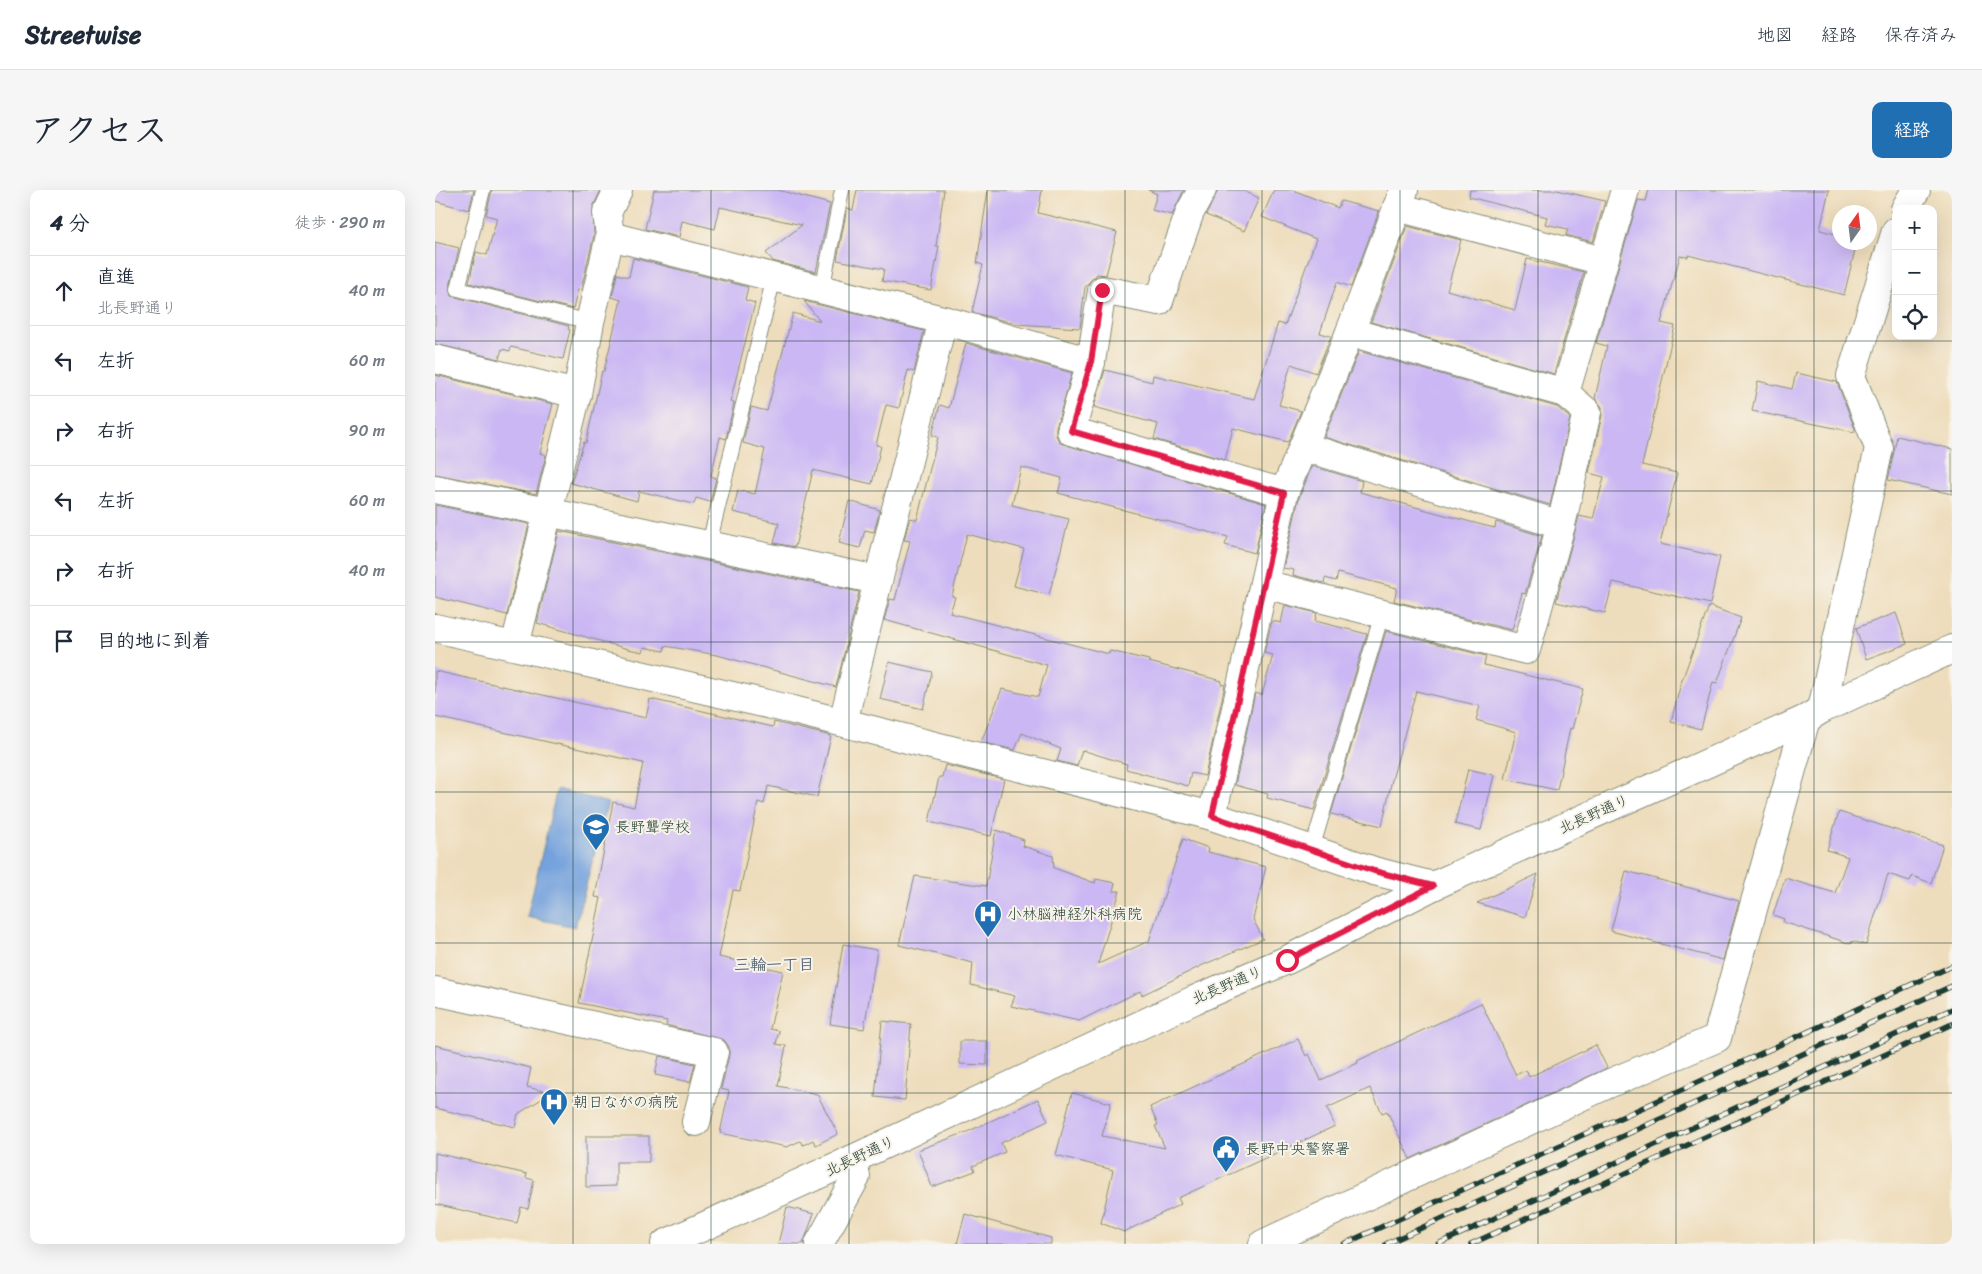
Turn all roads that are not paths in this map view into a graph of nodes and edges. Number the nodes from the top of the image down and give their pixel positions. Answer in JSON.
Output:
{"nodes":[{"id":1,"x":483,"y":190,"type":"edge"},
{"id":2,"x":618,"y":190,"type":"edge"},
{"id":3,"x":842,"y":190,"type":"edge"},
{"id":4,"x":1202,"y":190,"type":"edge"},
{"id":5,"x":1625,"y":190,"type":"edge"},
{"id":6,"x":1916,"y":190,"type":"edge"},
{"id":7,"x":1401,"y":199,"type":"edge"},
{"id":8,"x":1907,"y":205,"type":"edge"},
{"id":9,"x":611,"y":236,"type":"junction"},
{"id":10,"x":1892,"y":244,"type":"edge"},
{"id":11,"x":1603,"y":261,"type":"junction"},
{"id":12,"x":774,"y":277,"type":"junction"},
{"id":13,"x":822,"y":290,"type":"junction"},
{"id":14,"x":943,"y":320,"type":"junction"},
{"id":15,"x":590,"y":322,"type":"junction"},
{"id":16,"x":1350,"y":332,"type":"junction"},
{"id":17,"x":435,"y":359,"type":"edge"},
{"id":18,"x":1091,"y":362,"type":"junction"},
{"id":19,"x":1565,"y":393,"type":"junction"},
{"id":20,"x":577,"y":394,"type":"junction"},
{"id":21,"x":1304,"y":447,"type":"junction"},
{"id":22,"x":435,"y":489,"type":"edge"},
{"id":23,"x":1284,"y":493,"type":"junction"},
{"id":24,"x":548,"y":513,"type":"junction"},
{"id":25,"x":1561,"y":525,"type":"junction"},
{"id":26,"x":709,"y":544,"type":"junction"},
{"id":27,"x":878,"y":580,"type":"junction"},
{"id":28,"x":1263,"y":584,"type":"junction"},
{"id":29,"x":1382,"y":614,"type":"junction"},
{"id":30,"x":435,"y":628,"type":"edge"},
{"id":31,"x":515,"y":646,"type":"junction"},
{"id":32,"x":1952,"y":649,"type":"edge"},
{"id":33,"x":1814,"y":714,"type":"junction"},
{"id":34,"x":843,"y":722,"type":"junction"},
{"id":35,"x":1212,"y":816,"type":"junction"},
{"id":36,"x":1312,"y":850,"type":"junction"},
{"id":37,"x":1433,"y":886,"type":"junction"},
{"id":38,"x":435,"y":991,"type":"edge"},
{"id":39,"x":696,"y":1122,"type":"dead end"},
{"id":40,"x":853,"y":1159,"type":"junction"},
{"id":41,"x":665,"y":1244,"type":"edge"},
{"id":42,"x":819,"y":1244,"type":"edge"},
{"id":43,"x":1263,"y":1244,"type":"edge"}],
"edges":[{"from":1,"to":15,"type":"lane"},
{"from":2,"to":9,"type":"street"},
{"from":3,"to":13,"type":"lane"},
{"from":4,"to":18,"type":"street"},
{"from":5,"to":11,"type":"street"},
{"from":6,"to":8,"type":"street"},
{"from":7,"to":11,"type":"street"},
{"from":7,"to":16,"type":"street"},
{"from":9,"to":12,"type":"street"},
{"from":9,"to":15,"type":"street"},
{"from":10,"to":33,"type":"street"},
{"from":11,"to":19,"type":"street"},
{"from":12,"to":13,"type":"street"},
{"from":12,"to":26,"type":"lane"},
{"from":13,"to":14,"type":"street"},
{"from":14,"to":18,"type":"street"},
{"from":14,"to":27,"type":"street"},
{"from":15,"to":20,"type":"street"},
{"from":16,"to":19,"type":"street"},
{"from":16,"to":21,"type":"street"},
{"from":17,"to":20,"type":"street"},
{"from":18,"to":23,"type":"street"},
{"from":19,"to":25,"type":"street"},
{"from":20,"to":24,"type":"street"},
{"from":21,"to":23,"type":"street"},
{"from":21,"to":25,"type":"street"},
{"from":22,"to":24,"type":"street"},
{"from":23,"to":28,"type":"street"},
{"from":24,"to":26,"type":"street"},
{"from":24,"to":31,"type":"street"},
{"from":25,"to":29,"type":"street"},
{"from":26,"to":27,"type":"street"},
{"from":27,"to":34,"type":"street"},
{"from":28,"to":29,"type":"street"},
{"from":28,"to":35,"type":"street"},
{"from":29,"to":36,"type":"lane"},
{"from":30,"to":31,"type":"street"},
{"from":31,"to":34,"type":"street"},
{"from":32,"to":33,"type":"street","name":"北長野通り"},
{"from":33,"to":37,"type":"street","name":"北長野通り"},
{"from":33,"to":43,"type":"street"},
{"from":34,"to":35,"type":"street"},
{"from":35,"to":36,"type":"street"},
{"from":36,"to":37,"type":"street"},
{"from":37,"to":40,"type":"street","name":"北長野通り"},
{"from":38,"to":39,"type":"street"},
{"from":40,"to":41,"type":"street","name":"北長野通り"},
{"from":40,"to":42,"type":"street"}]}
